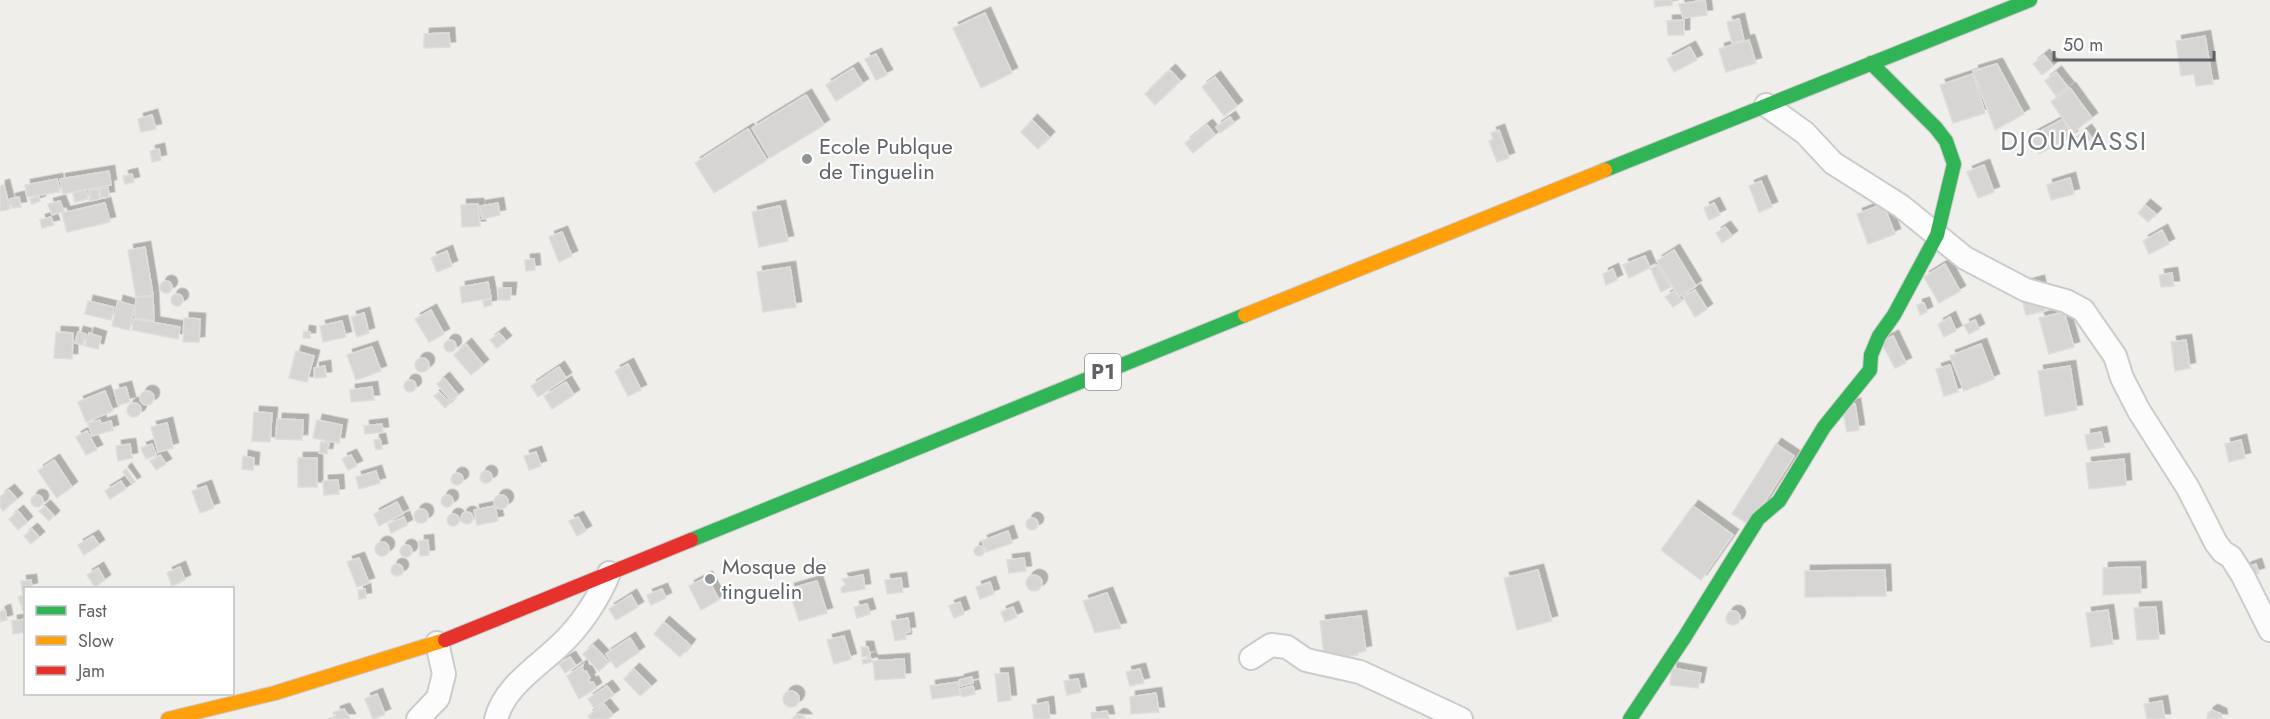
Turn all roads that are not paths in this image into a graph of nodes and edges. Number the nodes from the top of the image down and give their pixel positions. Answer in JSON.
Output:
{"nodes":[{"id":1,"x":2030,"y":0,"type":"edge"},
{"id":2,"x":1871,"y":63,"type":"junction"},
{"id":3,"x":1766,"y":105,"type":"junction"},
{"id":4,"x":1937,"y":235,"type":"junction"},
{"id":5,"x":609,"y":573,"type":"junction"},
{"id":6,"x":2270,"y":630,"type":"edge"},
{"id":7,"x":437,"y":643,"type":"junction"},
{"id":8,"x":1251,"y":658,"type":"dead end"},
{"id":9,"x":168,"y":719,"type":"edge"},
{"id":10,"x":418,"y":719,"type":"edge"},
{"id":11,"x":496,"y":719,"type":"edge"},
{"id":12,"x":1461,"y":719,"type":"edge"},
{"id":13,"x":1630,"y":719,"type":"edge"}],
"edges":[{"from":1,"to":2,"type":"main road","number":"P1"},
{"from":2,"to":3,"type":"main road","number":"P1"},
{"from":2,"to":4,"type":"main road"},
{"from":3,"to":4,"type":"street"},
{"from":3,"to":5,"type":"main road","number":"P1"},
{"from":4,"to":6,"type":"street"},
{"from":4,"to":13,"type":"main road"},
{"from":5,"to":7,"type":"main road","number":"P1"},
{"from":5,"to":11,"type":"street"},
{"from":7,"to":9,"type":"main road","number":"P1"},
{"from":7,"to":10,"type":"street"},
{"from":8,"to":12,"type":"street"}]}
